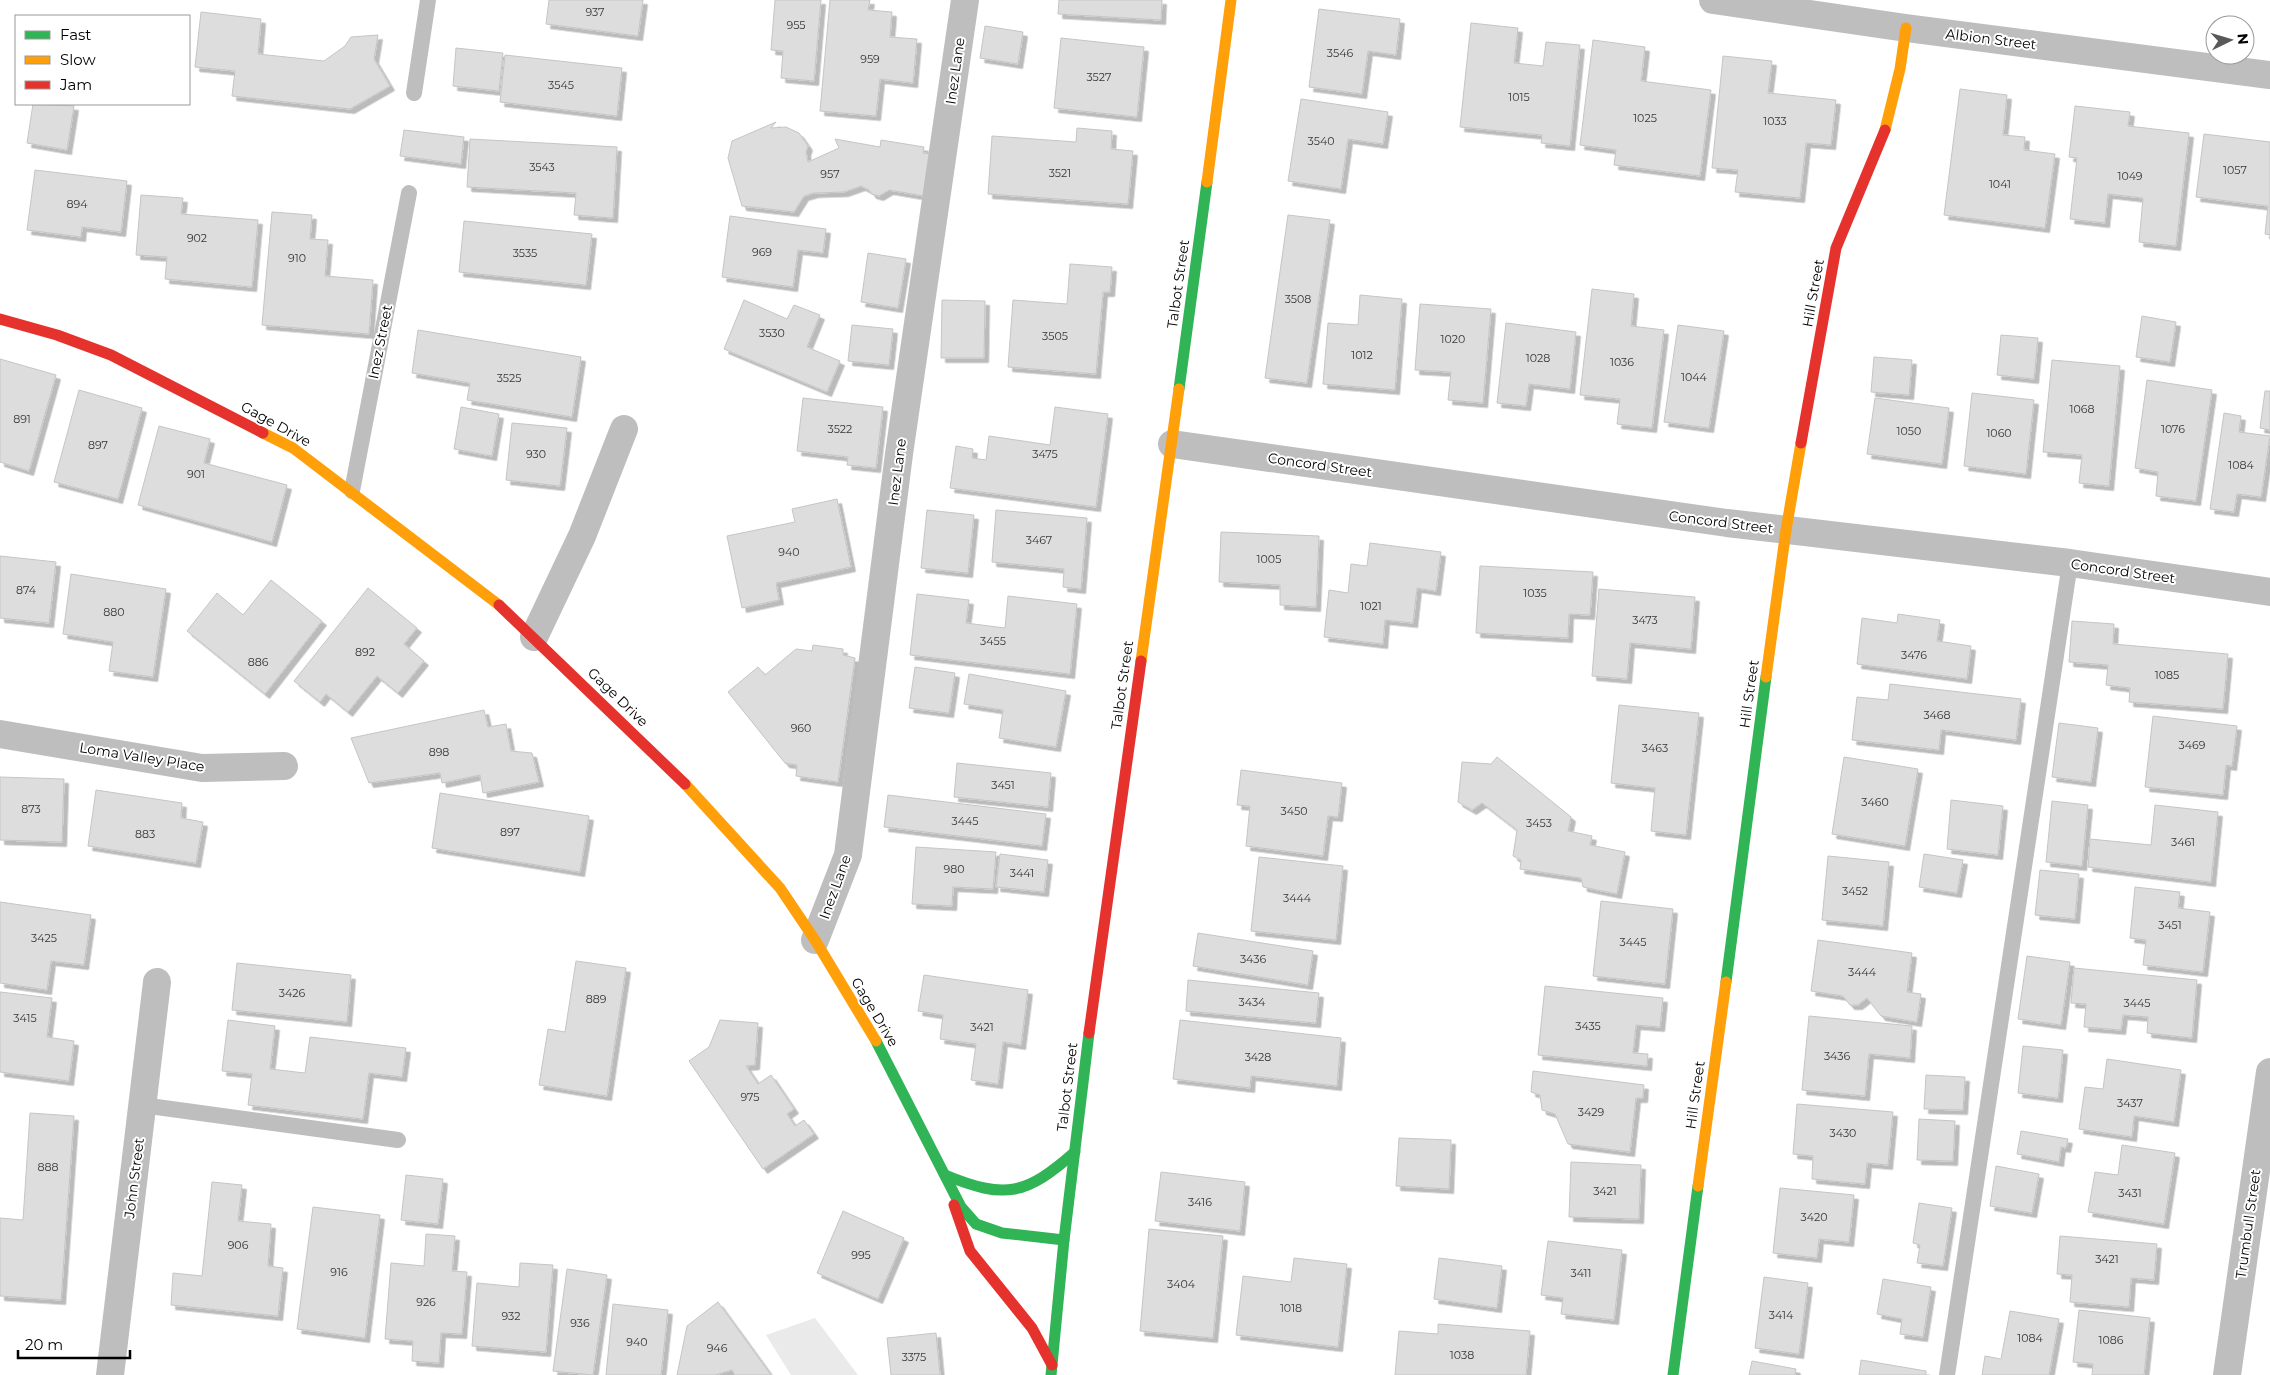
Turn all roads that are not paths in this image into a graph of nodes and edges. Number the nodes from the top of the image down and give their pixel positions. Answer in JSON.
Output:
{"nodes":[{"id":1,"x":428,"y":0,"type":"edge"},
{"id":2,"x":965,"y":0,"type":"edge"},
{"id":3,"x":1231,"y":0,"type":"edge"},
{"id":4,"x":1713,"y":0,"type":"edge"},
{"id":5,"x":1906,"y":28,"type":"junction"},
{"id":6,"x":2270,"y":75,"type":"edge"},
{"id":7,"x":414,"y":92,"type":"dead end"},
{"id":8,"x":409,"y":193,"type":"dead end"},
{"id":9,"x":0,"y":319,"type":"edge"},
{"id":10,"x":624,"y":429,"type":"dead end"},
{"id":11,"x":1172,"y":444,"type":"junction"},
{"id":12,"x":352,"y":491,"type":"junction"},
{"id":13,"x":1786,"y":530,"type":"junction"},
{"id":14,"x":2070,"y":563,"type":"junction"},
{"id":15,"x":2270,"y":592,"type":"edge"},
{"id":16,"x":534,"y":637,"type":"junction"},
{"id":17,"x":0,"y":734,"type":"edge"},
{"id":18,"x":284,"y":766,"type":"dead end"},
{"id":19,"x":815,"y":940,"type":"junction"},
{"id":20,"x":157,"y":982,"type":"dead end"},
{"id":21,"x":2270,"y":1072,"type":"edge"},
{"id":22,"x":142,"y":1105,"type":"junction"},
{"id":23,"x":398,"y":1140,"type":"dead end"},
{"id":24,"x":1074,"y":1152,"type":"junction"},
{"id":25,"x":945,"y":1175,"type":"junction"},
{"id":26,"x":1064,"y":1240,"type":"junction"},
{"id":27,"x":1051,"y":1370,"type":"edge"},
{"id":28,"x":110,"y":1375,"type":"edge"},
{"id":29,"x":1673,"y":1375,"type":"edge"},
{"id":30,"x":1948,"y":1375,"type":"edge"},
{"id":31,"x":2227,"y":1375,"type":"edge"}],
"edges":[{"from":1,"to":7,"type":"lane"},
{"from":2,"to":19,"type":"street","name":"Inez Lane"},
{"from":3,"to":11,"type":"street","name":"Talbot Street"},
{"from":4,"to":5,"type":"street","name":"Albion Street"},
{"from":5,"to":6,"type":"street","name":"Albion Street"},
{"from":5,"to":13,"type":"street","name":"Hill Street"},
{"from":8,"to":12,"type":"lane","name":"Inez Street"},
{"from":9,"to":12,"type":"street","name":"Gage Drive"},
{"from":10,"to":16,"type":"street"},
{"from":11,"to":13,"type":"street","name":"Concord Street"},
{"from":11,"to":24,"type":"street","name":"Talbot Street"},
{"from":12,"to":16,"type":"street","name":"Gage Drive"},
{"from":13,"to":14,"type":"street","name":"Concord Street"},
{"from":13,"to":29,"type":"street","name":"Hill Street"},
{"from":14,"to":15,"type":"street","name":"Concord Street"},
{"from":14,"to":30,"type":"lane"},
{"from":16,"to":19,"type":"street","name":"Gage Drive"},
{"from":17,"to":18,"type":"street","name":"Loma Valley Place"},
{"from":19,"to":25,"type":"street","name":"Gage Drive"},
{"from":20,"to":22,"type":"street","name":"John Street"},
{"from":21,"to":31,"type":"street","name":"Trumbull Street"},
{"from":22,"to":23,"type":"lane"},
{"from":22,"to":28,"type":"street","name":"John Street"},
{"from":24,"to":25,"type":"street"},
{"from":24,"to":26,"type":"street","name":"Talbot Street"},
{"from":25,"to":26,"type":"street","name":"Gage Drive"},
{"from":25,"to":27,"type":"street"},
{"from":26,"to":27,"type":"street","name":"Talbot Street"}]}
